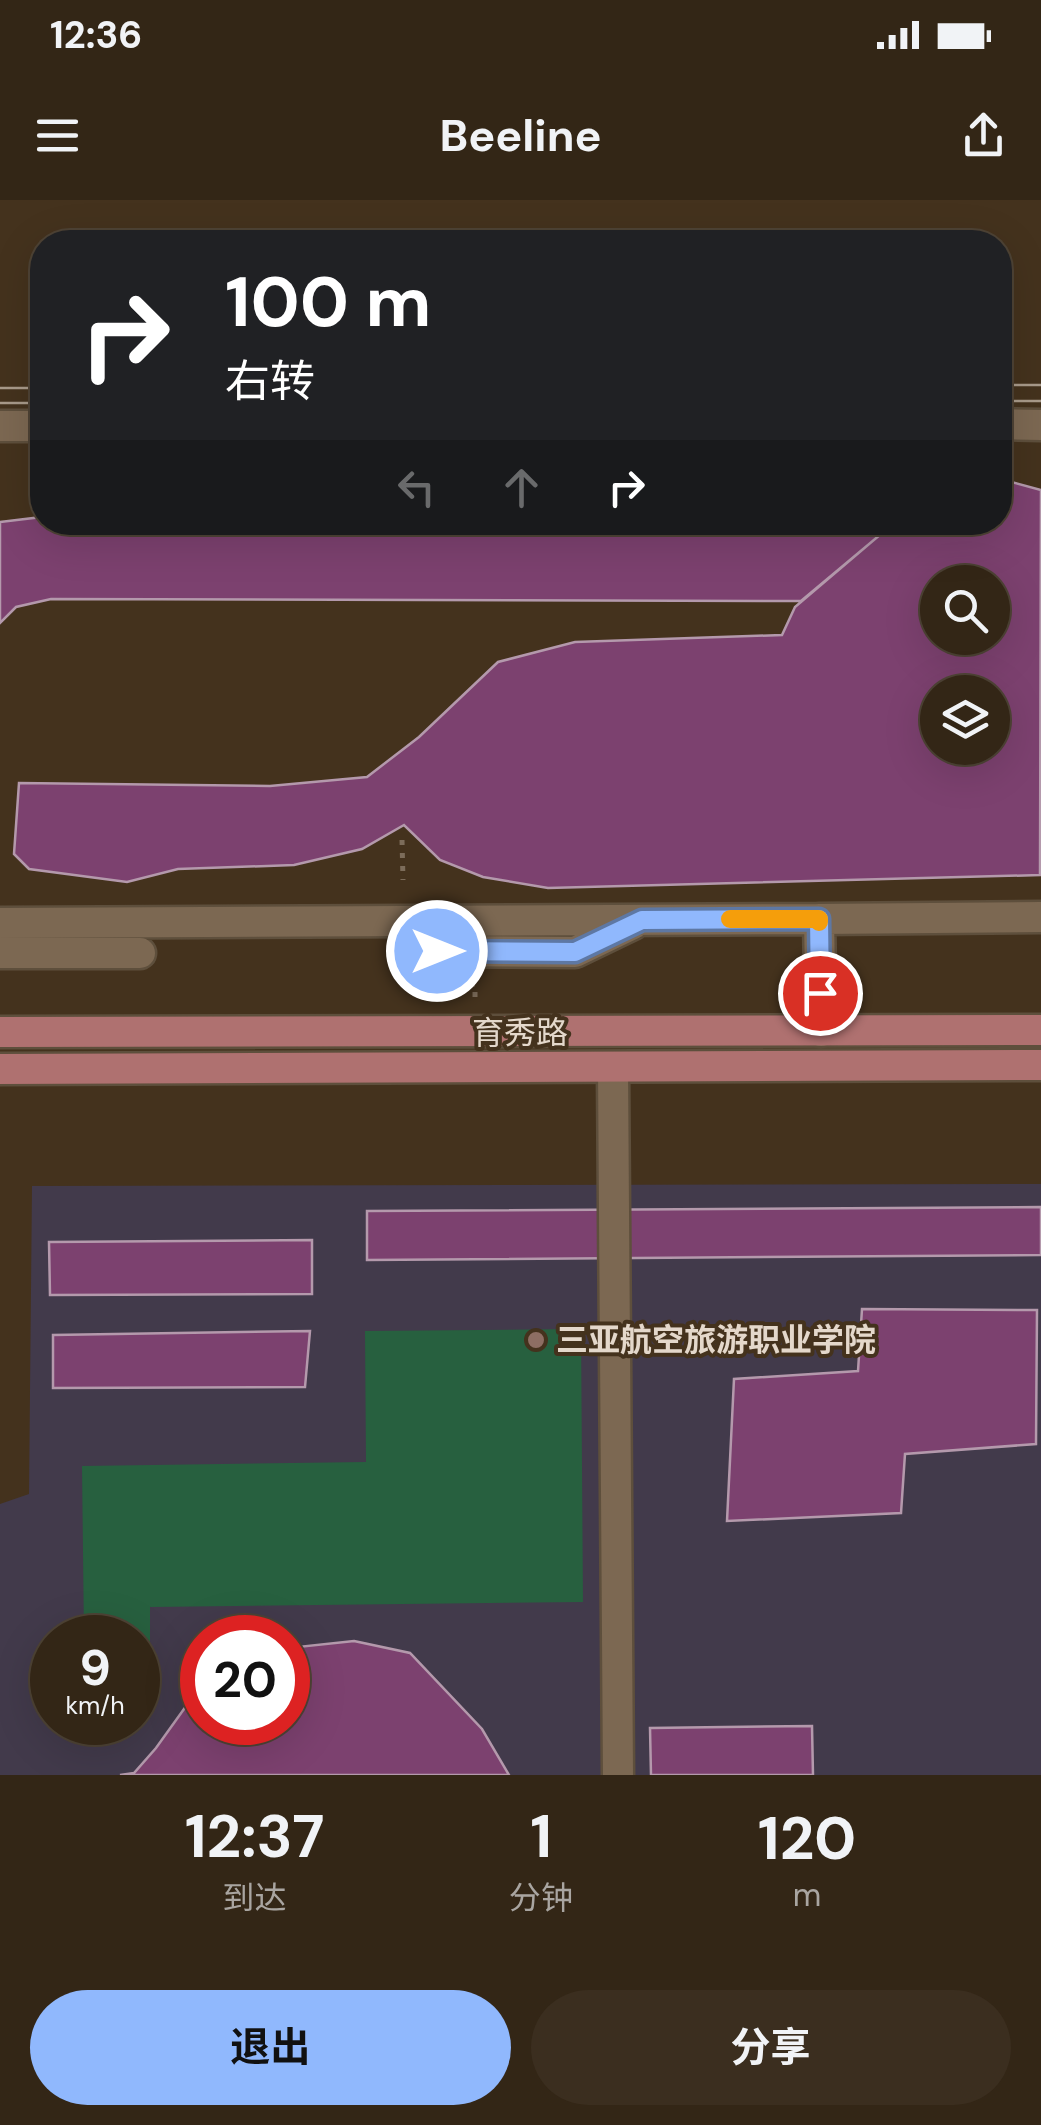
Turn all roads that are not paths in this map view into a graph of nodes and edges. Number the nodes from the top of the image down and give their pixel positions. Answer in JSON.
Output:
{"nodes":[{"id":1,"x":1012,"y":424,"type":"edge"},
{"id":2,"x":1041,"y":425,"type":"edge"},
{"id":3,"x":0,"y":426,"type":"edge"},
{"id":4,"x":30,"y":426,"type":"edge"},
{"id":5,"x":1041,"y":917,"type":"edge"},
{"id":6,"x":819,"y":919,"type":"junction"},
{"id":7,"x":642,"y":920,"type":"junction"},
{"id":8,"x":0,"y":923,"type":"edge"},
{"id":9,"x":437,"y":951,"type":"dead end"},
{"id":10,"x":0,"y":953,"type":"edge"},
{"id":11,"x":140,"y":953,"type":"dead end"},
{"id":12,"x":821,"y":1030,"type":"junction"},
{"id":13,"x":1041,"y":1030,"type":"edge"},
{"id":14,"x":0,"y":1032,"type":"edge"},
{"id":15,"x":1041,"y":1066,"type":"edge"},
{"id":16,"x":613,"y":1068,"type":"junction"},
{"id":17,"x":0,"y":1069,"type":"edge"},
{"id":18,"x":618,"y":1775,"type":"edge"}],
"edges":[{"from":1,"to":2,"type":"street"},
{"from":3,"to":4,"type":"street"},
{"from":5,"to":6,"type":"street"},
{"from":6,"to":7,"type":"street"},
{"from":6,"to":12,"type":"street"},
{"from":7,"to":8,"type":"street"},
{"from":7,"to":9,"type":"street"},
{"from":10,"to":11,"type":"street"},
{"from":12,"to":13,"type":"main road","name":"育秀路"},
{"from":12,"to":14,"type":"main road","name":"育秀路"},
{"from":15,"to":16,"type":"main road","name":"育秀路"},
{"from":16,"to":17,"type":"main road","name":"育秀路"},
{"from":16,"to":18,"type":"street"}]}
